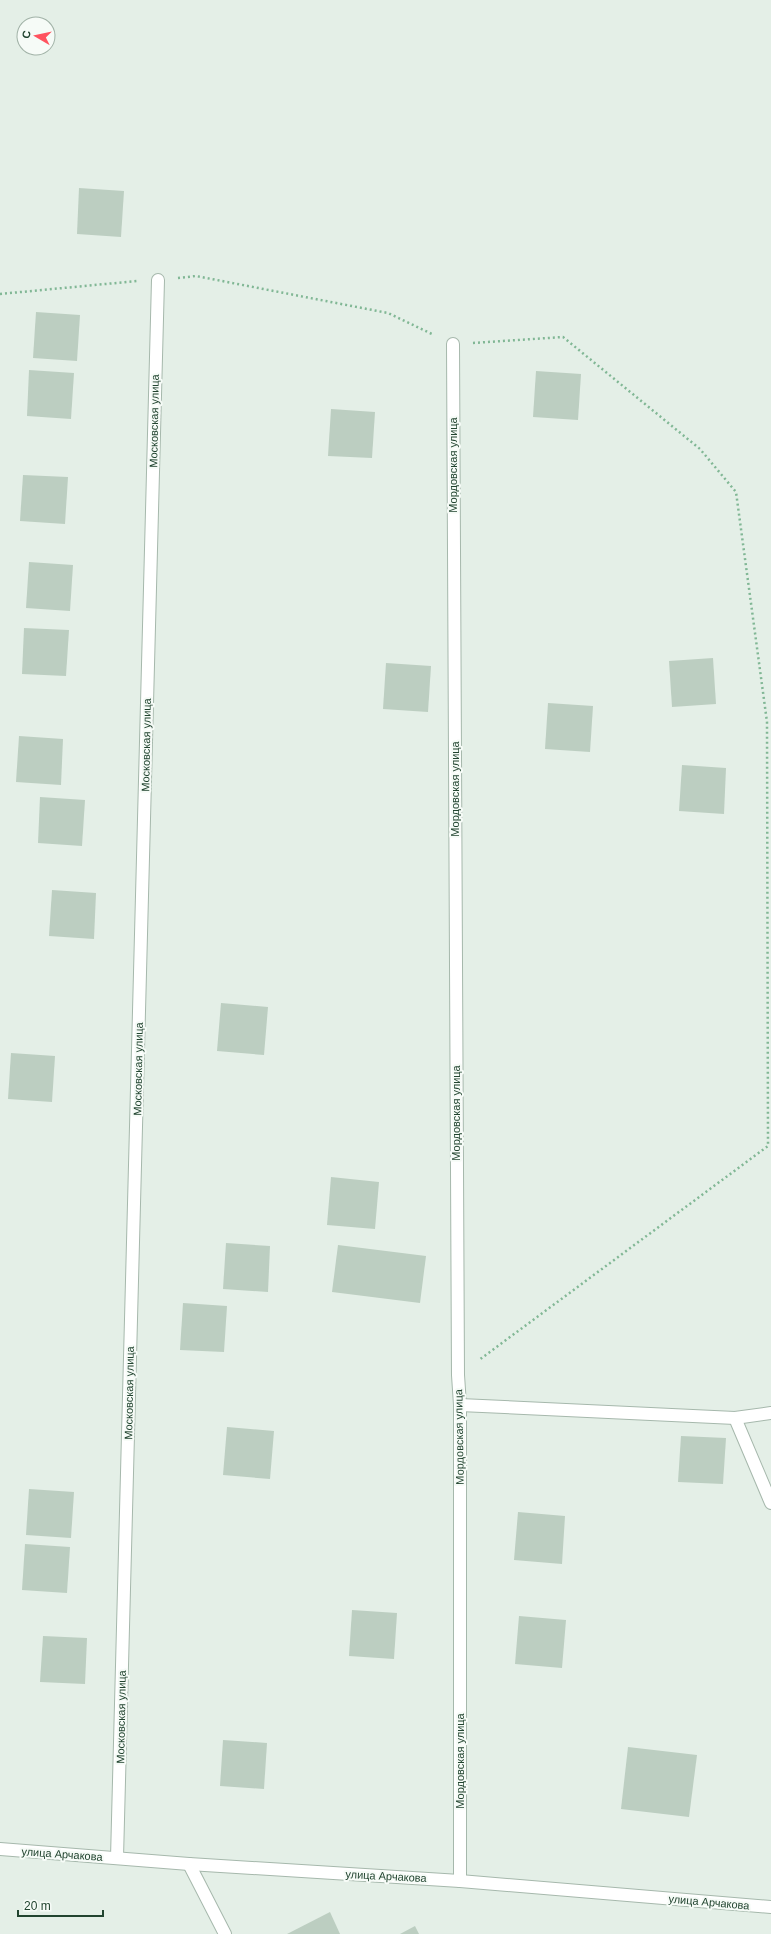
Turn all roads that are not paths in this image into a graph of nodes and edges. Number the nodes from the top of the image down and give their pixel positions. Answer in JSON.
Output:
{"nodes":[{"id":1,"x":158,"y":280,"type":"road end"},
{"id":2,"x":453,"y":344,"type":"road end"},
{"id":3,"x":460,"y":1405,"type":"junction"},
{"id":4,"x":771,"y":1413,"type":"edge"},
{"id":5,"x":735,"y":1418,"type":"junction"},
{"id":6,"x":771,"y":1503,"type":"edge"},
{"id":7,"x":0,"y":1849,"type":"edge"},
{"id":8,"x":117,"y":1858,"type":"junction"},
{"id":9,"x":189,"y":1864,"type":"junction"},
{"id":10,"x":460,"y":1881,"type":"junction"},
{"id":11,"x":771,"y":1907,"type":"edge"},
{"id":12,"x":225,"y":1934,"type":"edge"}],
"edges":[{"from":1,"to":8,"type":"street","name":"Московская улица"},
{"from":2,"to":3,"type":"street","name":"Мордовская улица"},
{"from":3,"to":5,"type":"street"},
{"from":3,"to":10,"type":"street","name":"Мордовская улица"},
{"from":4,"to":5,"type":"street"},
{"from":5,"to":6,"type":"street"},
{"from":7,"to":8,"type":"street","name":"улица Арчакова"},
{"from":8,"to":9,"type":"street","name":"улица Арчакова"},
{"from":9,"to":10,"type":"street","name":"улица Арчакова"},
{"from":9,"to":12,"type":"street"},
{"from":10,"to":11,"type":"street","name":"улица Арчакова"}]}
